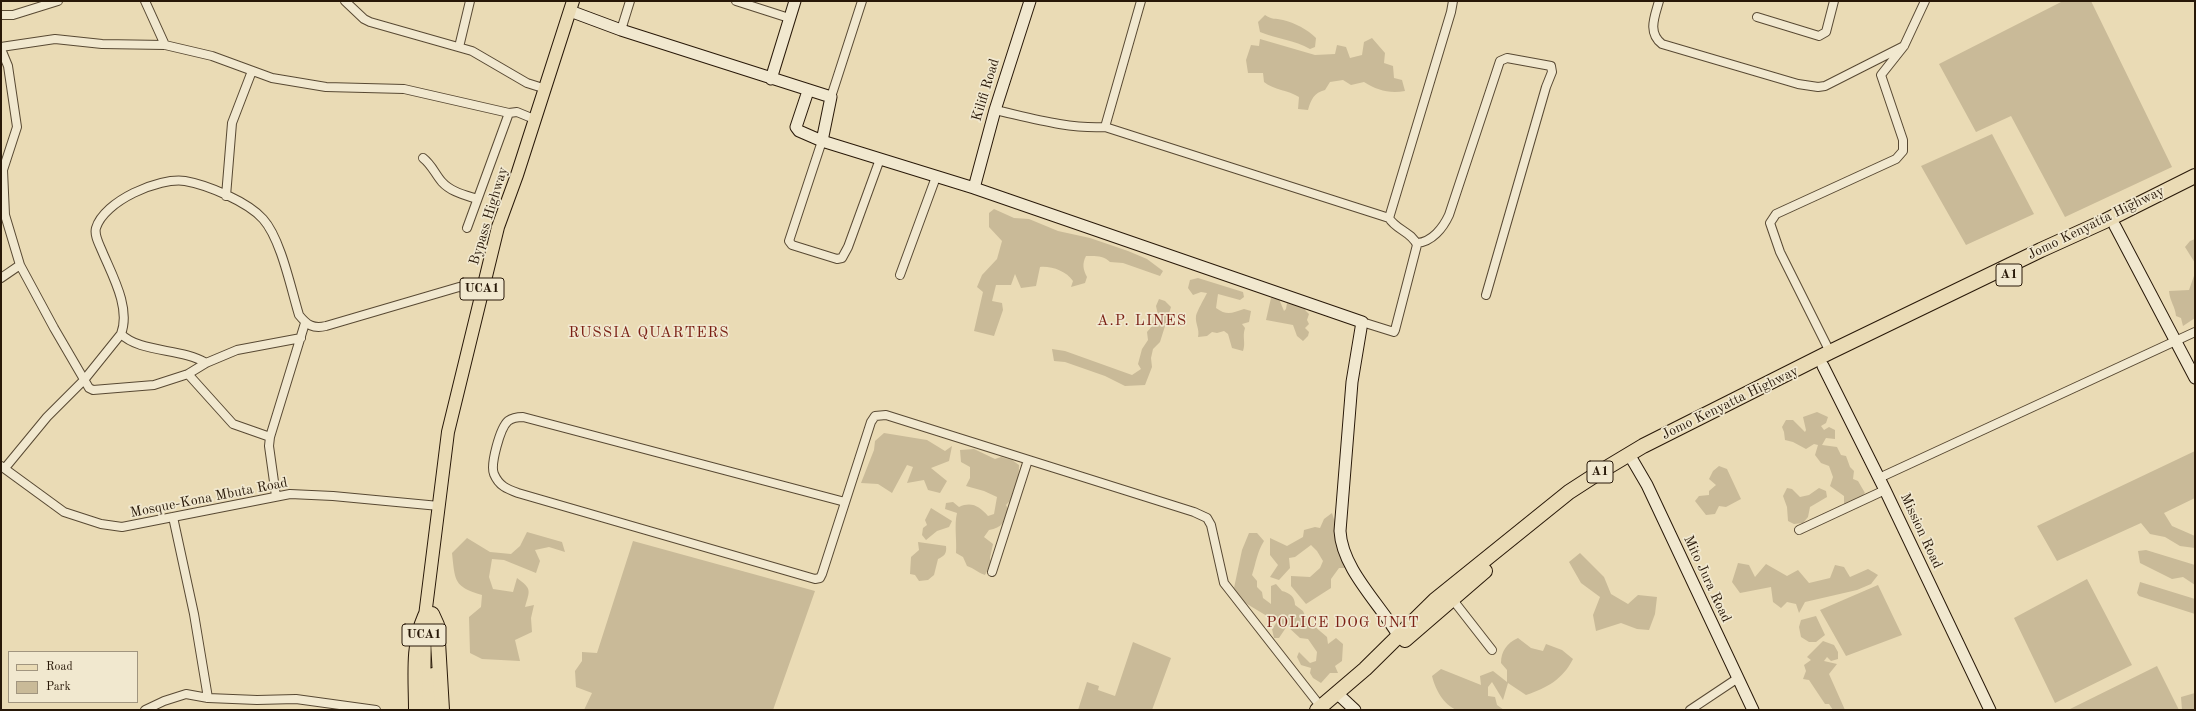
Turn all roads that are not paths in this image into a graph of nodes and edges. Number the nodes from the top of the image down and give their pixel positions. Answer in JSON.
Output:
{"nodes":[{"id":1,"x":58,"y":1,"type":"edge"},
{"id":2,"x":145,"y":1,"type":"edge"},
{"id":3,"x":345,"y":1,"type":"edge"},
{"id":4,"x":470,"y":1,"type":"edge"},
{"id":5,"x":630,"y":1,"type":"edge"},
{"id":6,"x":736,"y":1,"type":"edge"},
{"id":7,"x":795,"y":1,"type":"edge"},
{"id":8,"x":862,"y":1,"type":"edge"},
{"id":9,"x":1030,"y":1,"type":"edge"},
{"id":10,"x":1142,"y":1,"type":"edge"},
{"id":11,"x":1453,"y":1,"type":"edge"},
{"id":12,"x":1659,"y":1,"type":"edge"},
{"id":13,"x":1834,"y":1,"type":"edge"},
{"id":14,"x":1925,"y":1,"type":"edge"},
{"id":15,"x":572,"y":6,"type":"edge"},
{"id":16,"x":1,"y":15,"type":"edge"},
{"id":17,"x":1756,"y":17,"type":"dead end"},
{"id":18,"x":789,"y":18,"type":"junction"},
{"id":19,"x":621,"y":30,"type":"junction"},
{"id":20,"x":165,"y":45,"type":"junction"},
{"id":21,"x":1904,"y":46,"type":"junction"},
{"id":22,"x":459,"y":47,"type":"junction"},
{"id":23,"x":1,"y":48,"type":"edge"},
{"id":24,"x":252,"y":71,"type":"junction"},
{"id":25,"x":771,"y":79,"type":"junction"},
{"id":26,"x":546,"y":89,"type":"junction"},
{"id":27,"x":808,"y":91,"type":"junction"},
{"id":28,"x":831,"y":97,"type":"junction"},
{"id":29,"x":995,"y":110,"type":"junction"},
{"id":30,"x":509,"y":113,"type":"junction"},
{"id":31,"x":534,"y":119,"type":"junction"},
{"id":32,"x":1105,"y":127,"type":"junction"},
{"id":33,"x":822,"y":141,"type":"junction"},
{"id":34,"x":423,"y":158,"type":"dead end"},
{"id":35,"x":880,"y":159,"type":"junction"},
{"id":36,"x":2195,"y":176,"type":"edge"},
{"id":37,"x":936,"y":177,"type":"junction"},
{"id":38,"x":2195,"y":186,"type":"edge"},
{"id":39,"x":974,"y":188,"type":"junction"},
{"id":40,"x":226,"y":196,"type":"junction"},
{"id":41,"x":477,"y":199,"type":"junction"},
{"id":42,"x":1390,"y":218,"type":"junction"},
{"id":43,"x":4,"y":226,"type":"edge"},
{"id":44,"x":2115,"y":226,"type":"junction"},
{"id":45,"x":467,"y":228,"type":"dead end"},
{"id":46,"x":1417,"y":243,"type":"junction"},
{"id":47,"x":20,"y":265,"type":"junction"},
{"id":48,"x":900,"y":276,"type":"dead end"},
{"id":49,"x":1,"y":278,"type":"edge"},
{"id":50,"x":482,"y":292,"type":"junction"},
{"id":51,"x":1486,"y":295,"type":"dead end"},
{"id":52,"x":1362,"y":322,"type":"junction"},
{"id":53,"x":305,"y":323,"type":"junction"},
{"id":54,"x":2195,"y":332,"type":"edge"},
{"id":55,"x":121,"y":334,"type":"junction"},
{"id":56,"x":301,"y":338,"type":"junction"},
{"id":57,"x":2176,"y":341,"type":"junction"},
{"id":58,"x":1824,"y":359,"type":"junction"},
{"id":59,"x":206,"y":363,"type":"junction"},
{"id":60,"x":188,"y":374,"type":"junction"},
{"id":61,"x":2195,"y":378,"type":"edge"},
{"id":62,"x":84,"y":380,"type":"junction"},
{"id":63,"x":270,"y":437,"type":"junction"},
{"id":64,"x":1028,"y":460,"type":"junction"},
{"id":65,"x":1633,"y":461,"type":"junction"},
{"id":66,"x":3,"y":467,"type":"edge"},
{"id":67,"x":1879,"y":478,"type":"junction"},
{"id":68,"x":1885,"y":490,"type":"junction"},
{"id":69,"x":276,"y":496,"type":"junction"},
{"id":70,"x":845,"y":502,"type":"junction"},
{"id":71,"x":439,"y":506,"type":"junction"},
{"id":72,"x":173,"y":517,"type":"junction"},
{"id":73,"x":1799,"y":530,"type":"dead end"},
{"id":74,"x":992,"y":572,"type":"dead end"},
{"id":75,"x":1453,"y":600,"type":"junction"},
{"id":76,"x":428,"y":615,"type":"junction"},
{"id":77,"x":1398,"y":635,"type":"junction"},
{"id":78,"x":1492,"y":650,"type":"dead end"},
{"id":79,"x":1738,"y":678,"type":"junction"},
{"id":80,"x":1340,"y":696,"type":"junction"},
{"id":81,"x":208,"y":698,"type":"junction"},
{"id":82,"x":1321,"y":709,"type":"edge"},
{"id":83,"x":146,"y":710,"type":"edge"},
{"id":84,"x":376,"y":710,"type":"edge"},
{"id":85,"x":416,"y":710,"type":"edge"},
{"id":86,"x":424,"y":710,"type":"edge"},
{"id":87,"x":434,"y":710,"type":"edge"},
{"id":88,"x":442,"y":710,"type":"edge"},
{"id":89,"x":1355,"y":710,"type":"edge"},
{"id":90,"x":1690,"y":710,"type":"edge"},
{"id":91,"x":1753,"y":710,"type":"edge"},
{"id":92,"x":1990,"y":710,"type":"edge"}],
"edges":[{"from":1,"to":16,"type":"street"},
{"from":2,"to":20,"type":"street"},
{"from":3,"to":22,"type":"street"},
{"from":4,"to":22,"type":"street"},
{"from":5,"to":19,"type":"street"},
{"from":6,"to":18,"type":"street"},
{"from":7,"to":18,"type":"main road"},
{"from":8,"to":28,"type":"street"},
{"from":9,"to":29,"type":"main road","name":"Kilifi Road"},
{"from":10,"to":32,"type":"street"},
{"from":11,"to":42,"type":"street"},
{"from":12,"to":21,"type":"street"},
{"from":13,"to":17,"type":"street"},
{"from":14,"to":21,"type":"street"},
{"from":15,"to":19,"type":"main road"},
{"from":15,"to":26,"type":"main road","name":"Bypass Highway","number":"UCA1"},
{"from":18,"to":25,"type":"main road"},
{"from":19,"to":25,"type":"main road"},
{"from":20,"to":23,"type":"street"},
{"from":20,"to":24,"type":"street"},
{"from":21,"to":58,"type":"street"},
{"from":22,"to":26,"type":"street"},
{"from":23,"to":43,"type":"street"},
{"from":24,"to":30,"type":"street"},
{"from":24,"to":40,"type":"street"},
{"from":25,"to":27,"type":"main road"},
{"from":26,"to":31,"type":"main road","name":"Bypass Highway","number":"UCA1"},
{"from":27,"to":28,"type":"main road"},
{"from":27,"to":33,"type":"main road"},
{"from":28,"to":33,"type":"main road"},
{"from":29,"to":32,"type":"street"},
{"from":29,"to":39,"type":"main road","name":"Kilifi Road"},
{"from":30,"to":31,"type":"street"},
{"from":30,"to":41,"type":"street"},
{"from":31,"to":50,"type":"main road","name":"Bypass Highway","number":"UCA1"},
{"from":32,"to":42,"type":"street"},
{"from":33,"to":35,"type":"main road"},
{"from":33,"to":35,"type":"street"},
{"from":34,"to":41,"type":"street"},
{"from":35,"to":37,"type":"main road"},
{"from":36,"to":58,"type":"highway","name":"Jomo Kenyatta Highway","number":"A1"},
{"from":37,"to":39,"type":"main road"},
{"from":37,"to":48,"type":"street"},
{"from":38,"to":44,"type":"highway","name":"Jomo Kenyatta Highway","number":"A1"},
{"from":39,"to":52,"type":"main road"},
{"from":40,"to":53,"type":"street"},
{"from":40,"to":55,"type":"street"},
{"from":41,"to":45,"type":"street"},
{"from":42,"to":46,"type":"street"},
{"from":43,"to":47,"type":"street"},
{"from":44,"to":57,"type":"main road"},
{"from":44,"to":58,"type":"highway","name":"Jomo Kenyatta Highway","number":"A1"},
{"from":46,"to":51,"type":"street"},
{"from":46,"to":52,"type":"street"},
{"from":47,"to":49,"type":"street"},
{"from":47,"to":62,"type":"street"},
{"from":50,"to":53,"type":"street"},
{"from":50,"to":71,"type":"main road","name":"Bypass Highway","number":"UCA1"},
{"from":52,"to":77,"type":"main road"},
{"from":53,"to":56,"type":"street"},
{"from":54,"to":57,"type":"street"},
{"from":55,"to":59,"type":"street"},
{"from":55,"to":62,"type":"street"},
{"from":56,"to":59,"type":"street"},
{"from":56,"to":63,"type":"street"},
{"from":57,"to":61,"type":"main road"},
{"from":57,"to":67,"type":"street"},
{"from":58,"to":65,"type":"highway","name":"Jomo Kenyatta Highway","number":"A1"},
{"from":58,"to":67,"type":"main road","name":"Mission Road"},
{"from":58,"to":77,"type":"highway","name":"Jomo Kenyatta Highway","number":"A1"},
{"from":59,"to":60,"type":"street"},
{"from":60,"to":62,"type":"street"},
{"from":60,"to":63,"type":"street"},
{"from":62,"to":66,"type":"street"},
{"from":63,"to":69,"type":"street"},
{"from":64,"to":70,"type":"street"},
{"from":64,"to":74,"type":"street"},
{"from":64,"to":82,"type":"street"},
{"from":65,"to":75,"type":"highway","name":"Jomo Kenyatta Highway","number":"A1"},
{"from":65,"to":79,"type":"main road","name":"Mito Jura Road"},
{"from":66,"to":72,"type":"street","name":"Mosque-Kona Mbuta Road"},
{"from":67,"to":68,"type":"main road","name":"Mission Road"},
{"from":68,"to":73,"type":"street"},
{"from":68,"to":92,"type":"main road","name":"Mission Road"},
{"from":69,"to":71,"type":"street","name":"Mosque-Kona Mbuta Road"},
{"from":69,"to":72,"type":"street","name":"Mosque-Kona Mbuta Road"},
{"from":70,"to":70,"type":"street"},
{"from":71,"to":76,"type":"main road","name":"Bypass Highway","number":"UCA1"},
{"from":72,"to":81,"type":"street"},
{"from":75,"to":78,"type":"street"},
{"from":75,"to":80,"type":"highway","name":"Jomo Kenyatta Highway","number":"A1"},
{"from":76,"to":85,"type":"highway"},
{"from":76,"to":86,"type":"main road","name":"Bypass Highway","number":"UCA1"},
{"from":76,"to":87,"type":"main road","name":"Bypass Highway","number":"UCA1"},
{"from":76,"to":88,"type":"highway"},
{"from":77,"to":82,"type":"highway","name":"Jomo Kenyatta Highway","number":"A1"},
{"from":79,"to":90,"type":"street"},
{"from":79,"to":91,"type":"main road","name":"Mito Jura Road"},
{"from":80,"to":82,"type":"highway","name":"Jomo Kenyatta Highway","number":"A1"},
{"from":80,"to":89,"type":"main road"},
{"from":81,"to":83,"type":"street"},
{"from":81,"to":84,"type":"street"}]}
